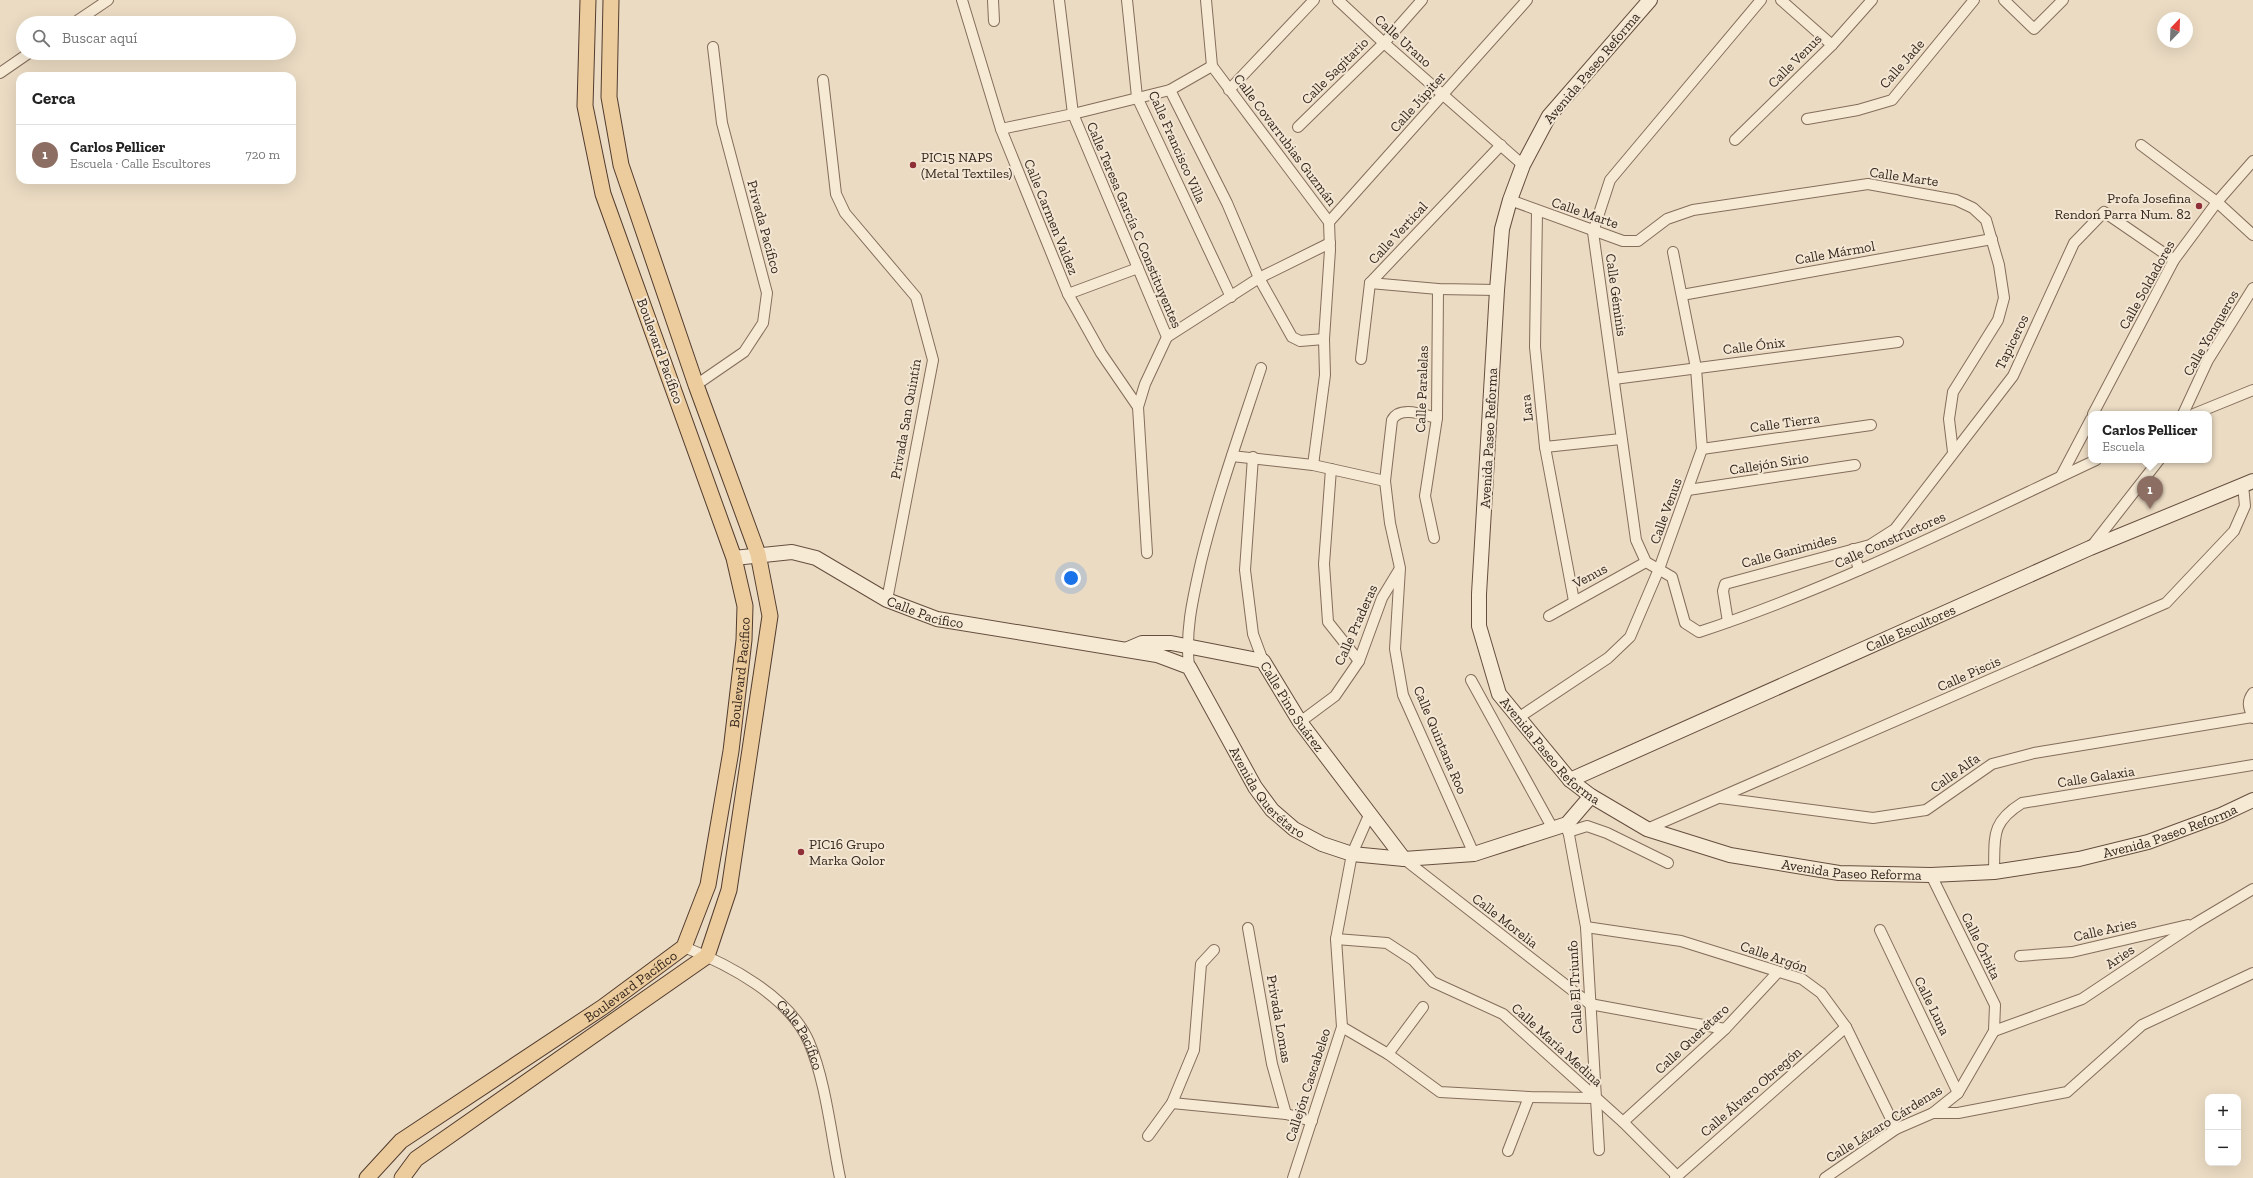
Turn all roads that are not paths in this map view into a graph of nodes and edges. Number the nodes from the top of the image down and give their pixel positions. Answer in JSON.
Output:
{"nodes":[{"id":1,"x":108,"y":0,"type":"edge"},
{"id":2,"x":588,"y":0,"type":"edge"},
{"id":3,"x":611,"y":0,"type":"edge"},
{"id":4,"x":962,"y":0,"type":"edge"},
{"id":5,"x":993,"y":0,"type":"edge"},
{"id":6,"x":1059,"y":0,"type":"edge"},
{"id":7,"x":1127,"y":0,"type":"edge"},
{"id":8,"x":1206,"y":0,"type":"edge"},
{"id":9,"x":1314,"y":0,"type":"edge"},
{"id":10,"x":1338,"y":0,"type":"edge"},
{"id":11,"x":1422,"y":0,"type":"edge"},
{"id":12,"x":1527,"y":0,"type":"edge"},
{"id":13,"x":1650,"y":0,"type":"edge"},
{"id":14,"x":1761,"y":0,"type":"edge"},
{"id":15,"x":1781,"y":0,"type":"edge"},
{"id":16,"x":1872,"y":0,"type":"edge"},
{"id":17,"x":1974,"y":0,"type":"edge"},
{"id":18,"x":2004,"y":0,"type":"edge"},
{"id":19,"x":2063,"y":0,"type":"edge"},
{"id":20,"x":84,"y":16,"type":"edge"},
{"id":21,"x":994,"y":21,"type":"dead end"},
{"id":22,"x":1384,"y":43,"type":"junction"},
{"id":23,"x":1832,"y":45,"type":"junction"},
{"id":24,"x":713,"y":47,"type":"dead end"},
{"id":25,"x":19,"y":60,"type":"edge"},
{"id":26,"x":1212,"y":66,"type":"junction"},
{"id":27,"x":0,"y":73,"type":"edge"},
{"id":28,"x":823,"y":80,"type":"dead end"},
{"id":29,"x":1170,"y":90,"type":"junction"},
{"id":30,"x":1229,"y":90,"type":"junction"},
{"id":31,"x":1443,"y":94,"type":"junction"},
{"id":32,"x":1136,"y":97,"type":"junction"},
{"id":33,"x":1073,"y":114,"type":"junction"},
{"id":34,"x":1807,"y":119,"type":"dead end"},
{"id":35,"x":1298,"y":127,"type":"dead end"},
{"id":36,"x":1001,"y":129,"type":"junction"},
{"id":37,"x":1734,"y":140,"type":"dead end"},
{"id":38,"x":1501,"y":145,"type":"junction"},
{"id":39,"x":2141,"y":145,"type":"dead end"},
{"id":40,"x":2253,"y":161,"type":"edge"},
{"id":41,"x":1523,"y":165,"type":"junction"},
{"id":42,"x":1510,"y":200,"type":"junction"},
{"id":43,"x":2217,"y":202,"type":"junction"},
{"id":44,"x":1537,"y":211,"type":"junction"},
{"id":45,"x":1329,"y":222,"type":"junction"},
{"id":46,"x":1593,"y":232,"type":"junction"},
{"id":47,"x":2253,"y":236,"type":"edge"},
{"id":48,"x":1992,"y":239,"type":"junction"},
{"id":49,"x":1330,"y":242,"type":"junction"},
{"id":50,"x":1673,"y":252,"type":"dead end"},
{"id":51,"x":2174,"y":260,"type":"junction"},
{"id":52,"x":1138,"y":268,"type":"junction"},
{"id":53,"x":1259,"y":278,"type":"junction"},
{"id":54,"x":1370,"y":283,"type":"junction"},
{"id":55,"x":2253,"y":288,"type":"edge"},
{"id":56,"x":1438,"y":289,"type":"junction"},
{"id":57,"x":1497,"y":290,"type":"junction"},
{"id":58,"x":1068,"y":294,"type":"junction"},
{"id":59,"x":1682,"y":295,"type":"junction"},
{"id":60,"x":1231,"y":297,"type":"junction"},
{"id":61,"x":1167,"y":337,"type":"junction"},
{"id":62,"x":1324,"y":339,"type":"junction"},
{"id":63,"x":1898,"y":342,"type":"dead end"},
{"id":64,"x":1361,"y":359,"type":"dead end"},
{"id":65,"x":1261,"y":368,"type":"dead end"},
{"id":66,"x":1696,"y":368,"type":"junction"},
{"id":67,"x":1614,"y":380,"type":"junction"},
{"id":68,"x":696,"y":385,"type":"junction"},
{"id":69,"x":2253,"y":390,"type":"edge"},
{"id":70,"x":1138,"y":407,"type":"junction"},
{"id":71,"x":2095,"y":411,"type":"edge"},
{"id":72,"x":2184,"y":411,"type":"edge"},
{"id":73,"x":2201,"y":411,"type":"edge"},
{"id":74,"x":1437,"y":418,"type":"junction"},
{"id":75,"x":1871,"y":424,"type":"dead end"},
{"id":76,"x":2088,"y":424,"type":"edge"},
{"id":77,"x":1621,"y":439,"type":"junction"},
{"id":78,"x":1545,"y":448,"type":"junction"},
{"id":79,"x":1702,"y":449,"type":"junction"},
{"id":80,"x":1953,"y":452,"type":"junction"},
{"id":81,"x":1232,"y":456,"type":"junction"},
{"id":82,"x":1253,"y":457,"type":"junction"},
{"id":83,"x":2089,"y":463,"type":"edge"},
{"id":84,"x":2157,"y":463,"type":"edge"},
{"id":85,"x":1313,"y":465,"type":"junction"},
{"id":86,"x":1855,"y":465,"type":"dead end"},
{"id":87,"x":1331,"y":469,"type":"junction"},
{"id":88,"x":2061,"y":476,"type":"junction"},
{"id":89,"x":1385,"y":481,"type":"junction"},
{"id":90,"x":2248,"y":483,"type":"edge"},
{"id":91,"x":1688,"y":490,"type":"junction"},
{"id":92,"x":1434,"y":538,"type":"dead end"},
{"id":93,"x":2090,"y":548,"type":"junction"},
{"id":94,"x":1852,"y":549,"type":"junction"},
{"id":95,"x":1148,"y":553,"type":"dead end"},
{"id":96,"x":758,"y":554,"type":"junction"},
{"id":97,"x":734,"y":558,"type":"junction"},
{"id":98,"x":1646,"y":562,"type":"junction"},
{"id":99,"x":1400,"y":568,"type":"junction"},
{"id":100,"x":1659,"y":569,"type":"junction"},
{"id":101,"x":1859,"y":570,"type":"junction"},
{"id":102,"x":887,"y":600,"type":"junction"},
{"id":103,"x":1574,"y":601,"type":"junction"},
{"id":104,"x":1549,"y":616,"type":"dead end"},
{"id":105,"x":1728,"y":622,"type":"junction"},
{"id":106,"x":1187,"y":645,"type":"junction"},
{"id":107,"x":1128,"y":649,"type":"junction"},
{"id":108,"x":1263,"y":661,"type":"junction"},
{"id":109,"x":1358,"y":661,"type":"junction"},
{"id":110,"x":1189,"y":667,"type":"junction"},
{"id":111,"x":1471,"y":680,"type":"dead end"},
{"id":112,"x":2251,"y":696,"type":"edge"},
{"id":113,"x":2253,"y":717,"type":"edge"},
{"id":114,"x":1518,"y":718,"type":"junction"},
{"id":115,"x":1300,"y":722,"type":"junction"},
{"id":116,"x":2253,"y":765,"type":"edge"},
{"id":117,"x":1570,"y":780,"type":"junction"},
{"id":118,"x":1591,"y":796,"type":"junction"},
{"id":119,"x":1720,"y":798,"type":"junction"},
{"id":120,"x":2253,"y":800,"type":"edge"},
{"id":121,"x":1370,"y":813,"type":"junction"},
{"id":122,"x":1568,"y":828,"type":"junction"},
{"id":123,"x":1554,"y":829,"type":"junction"},
{"id":124,"x":1647,"y":829,"type":"junction"},
{"id":125,"x":1352,"y":854,"type":"junction"},
{"id":126,"x":1474,"y":854,"type":"junction"},
{"id":127,"x":1404,"y":859,"type":"junction"},
{"id":128,"x":1668,"y":864,"type":"dead end"},
{"id":129,"x":1994,"y":872,"type":"junction"},
{"id":130,"x":1931,"y":875,"type":"junction"},
{"id":131,"x":2253,"y":890,"type":"edge"},
{"id":132,"x":2196,"y":923,"type":"junction"},
{"id":133,"x":1586,"y":927,"type":"junction"},
{"id":134,"x":1248,"y":928,"type":"dead end"},
{"id":135,"x":1880,"y":930,"type":"dead end"},
{"id":136,"x":1336,"y":938,"type":"junction"},
{"id":137,"x":684,"y":947,"type":"junction"},
{"id":138,"x":1214,"y":950,"type":"dead end"},
{"id":139,"x":707,"y":956,"type":"junction"},
{"id":140,"x":2020,"y":956,"type":"dead end"},
{"id":141,"x":1778,"y":972,"type":"junction"},
{"id":142,"x":2253,"y":973,"type":"edge"},
{"id":143,"x":1590,"y":1004,"type":"junction"},
{"id":144,"x":1423,"y":1006,"type":"dead end"},
{"id":145,"x":1342,"y":1027,"type":"junction"},
{"id":146,"x":1846,"y":1028,"type":"junction"},
{"id":147,"x":1725,"y":1030,"type":"junction"},
{"id":148,"x":1994,"y":1031,"type":"junction"},
{"id":149,"x":1388,"y":1054,"type":"junction"},
{"id":150,"x":1958,"y":1093,"type":"junction"},
{"id":151,"x":1529,"y":1097,"type":"junction"},
{"id":152,"x":1595,"y":1098,"type":"junction"},
{"id":153,"x":1172,"y":1104,"type":"junction"},
{"id":154,"x":1933,"y":1113,"type":"junction"},
{"id":155,"x":1286,"y":1114,"type":"junction"},
{"id":156,"x":1312,"y":1121,"type":"junction"},
{"id":157,"x":1622,"y":1122,"type":"junction"},
{"id":158,"x":1896,"y":1129,"type":"junction"},
{"id":159,"x":1148,"y":1136,"type":"dead end"},
{"id":160,"x":1599,"y":1150,"type":"dead end"},
{"id":161,"x":1508,"y":1151,"type":"dead end"},
{"id":162,"x":1676,"y":1177,"type":"edge"},
{"id":163,"x":367,"y":1178,"type":"edge"},
{"id":164,"x":402,"y":1178,"type":"edge"},
{"id":165,"x":840,"y":1178,"type":"edge"},
{"id":166,"x":1294,"y":1178,"type":"edge"},
{"id":167,"x":1825,"y":1178,"type":"edge"}],
"edges":[{"from":1,"to":20,"type":"street"},
{"from":2,"to":97,"type":"main road","name":"Boulevard Pacífico"},
{"from":3,"to":68,"type":"main road","name":"Boulevard Pacífico"},
{"from":4,"to":36,"type":"street","name":"Calle Carmen Valdez"},
{"from":5,"to":21,"type":"street"},
{"from":6,"to":33,"type":"street","name":"Calle Teresa García C Constituyentes"},
{"from":7,"to":32,"type":"street","name":"Calle Francisco Villa"},
{"from":8,"to":26,"type":"street"},
{"from":9,"to":30,"type":"street"},
{"from":10,"to":22,"type":"street","name":"Calle Urano"},
{"from":11,"to":22,"type":"street","name":"Calle Sagitario"},
{"from":12,"to":31,"type":"street","name":"Calle Júpiter"},
{"from":13,"to":41,"type":"main road","name":"Avenida Paseo Reforma"},
{"from":14,"to":46,"type":"street","name":"Calle Géminis"},
{"from":15,"to":23,"type":"street"},
{"from":16,"to":23,"type":"street","name":"Calle Venus"},
{"from":17,"to":34,"type":"street","name":"Calle Jade"},
{"from":18,"to":19,"type":"street"},
{"from":22,"to":31,"type":"street","name":"Calle Urano"},
{"from":22,"to":35,"type":"street","name":"Calle Sagitario"},
{"from":23,"to":37,"type":"street","name":"Calle Venus"},
{"from":24,"to":68,"type":"street","name":"Privada Pacífico"},
{"from":25,"to":27,"type":"street"},
{"from":26,"to":29,"type":"street"},
{"from":26,"to":30,"type":"street","name":"Calle Covarrubias Guzmán"},
{"from":28,"to":102,"type":"street","name":"Privada San Quintín"},
{"from":29,"to":32,"type":"street"},
{"from":29,"to":53,"type":"street"},
{"from":30,"to":45,"type":"street","name":"Calle Covarrubias Guzmán"},
{"from":31,"to":38,"type":"street","name":"Calle Urano"},
{"from":31,"to":45,"type":"street","name":"Calle Júpiter"},
{"from":32,"to":33,"type":"street"},
{"from":32,"to":60,"type":"street","name":"Calle Francisco Villa"},
{"from":33,"to":36,"type":"street"},
{"from":33,"to":52,"type":"street","name":"Calle Teresa García C Constituyentes"},
{"from":36,"to":58,"type":"street","name":"Calle Carmen Valdez"},
{"from":38,"to":41,"type":"street","name":"Calle Urano"},
{"from":38,"to":54,"type":"street","name":"Calle Vertical"},
{"from":39,"to":43,"type":"street"},
{"from":40,"to":43,"type":"street","name":"Calle Soldadores"},
{"from":41,"to":42,"type":"main road","name":"Avenida Paseo Reforma"},
{"from":42,"to":44,"type":"street","name":"Calle Marte"},
{"from":42,"to":57,"type":"main road","name":"Avenida Paseo Reforma"},
{"from":43,"to":47,"type":"street"},
{"from":43,"to":51,"type":"street","name":"Calle Soldadores"},
{"from":44,"to":46,"type":"street","name":"Calle Marte"},
{"from":44,"to":78,"type":"street","name":"Lara"},
{"from":45,"to":49,"type":"street","name":"Calle Covarrubias Guzmán"},
{"from":46,"to":48,"type":"street","name":"Calle Marte"},
{"from":46,"to":67,"type":"street","name":"Calle Géminis"},
{"from":48,"to":59,"type":"street","name":"Calle Mármol"},
{"from":48,"to":80,"type":"street","name":"Calle Marte"},
{"from":49,"to":53,"type":"street"},
{"from":49,"to":62,"type":"street","name":"Calle Covarrubias Guzmán"},
{"from":50,"to":59,"type":"street","name":"Calle Venus"},
{"from":51,"to":71,"type":"street","name":"Calle Soldadores"},
{"from":51,"to":80,"type":"street","name":"Tapiceros"},
{"from":52,"to":58,"type":"street"},
{"from":52,"to":61,"type":"street","name":"Calle Teresa García C Constituyentes"},
{"from":53,"to":60,"type":"street"},
{"from":53,"to":62,"type":"street"},
{"from":54,"to":56,"type":"street","name":"Calle Vertical"},
{"from":54,"to":64,"type":"street"},
{"from":55,"to":72,"type":"street","name":"Calle Yonqueros"},
{"from":56,"to":57,"type":"street","name":"Calle Vertical"},
{"from":56,"to":74,"type":"street","name":"Calle Paralelas"},
{"from":57,"to":114,"type":"main road","name":"Avenida Paseo Reforma"},
{"from":58,"to":70,"type":"street","name":"Calle Carmen Valdez"},
{"from":59,"to":66,"type":"street","name":"Calle Venus"},
{"from":60,"to":61,"type":"street"},
{"from":61,"to":70,"type":"street","name":"Calle Teresa García C Constituyentes"},
{"from":62,"to":85,"type":"street","name":"Calle Covarrubias Guzmán"},
{"from":63,"to":66,"type":"street","name":"Calle Ónix"},
{"from":65,"to":81,"type":"street"},
{"from":66,"to":67,"type":"street","name":"Calle Ónix"},
{"from":66,"to":79,"type":"street","name":"Calle Venus"},
{"from":67,"to":77,"type":"street","name":"Calle Géminis"},
{"from":68,"to":96,"type":"main road","name":"Boulevard Pacífico"},
{"from":69,"to":73,"type":"street"},
{"from":70,"to":95,"type":"street","name":"Calle Teresa García C Constituyentes"},
{"from":74,"to":89,"type":"street","name":"Calle Quintana Roo"},
{"from":74,"to":92,"type":"street","name":"Calle Paralelas"},
{"from":75,"to":79,"type":"street","name":"Calle Tierra"},
{"from":76,"to":88,"type":"street"},
{"from":77,"to":78,"type":"street"},
{"from":77,"to":98,"type":"street","name":"Calle Géminis"},
{"from":78,"to":103,"type":"street","name":"Lara"},
{"from":79,"to":91,"type":"street","name":"Calle Venus"},
{"from":80,"to":94,"type":"street","name":"Tapiceros"},
{"from":81,"to":82,"type":"street"},
{"from":81,"to":106,"type":"street","name":"Avenida Querétaro"},
{"from":82,"to":85,"type":"street"},
{"from":82,"to":108,"type":"street","name":"Calle Pino Suárez"},
{"from":83,"to":88,"type":"street","name":"Calle Constructores"},
{"from":84,"to":93,"type":"street"},
{"from":85,"to":87,"type":"street"},
{"from":86,"to":91,"type":"street","name":"Callejón Sirio"},
{"from":87,"to":89,"type":"street"},
{"from":87,"to":109,"type":"street"},
{"from":88,"to":101,"type":"street","name":"Calle Constructores"},
{"from":89,"to":99,"type":"street","name":"Calle Quintana Roo"},
{"from":90,"to":93,"type":"main road","name":"Calle Escultores"},
{"from":90,"to":119,"type":"street","name":"Calle Piscis"},
{"from":91,"to":100,"type":"street","name":"Calle Venus"},
{"from":93,"to":117,"type":"main road","name":"Calle Escultores"},
{"from":94,"to":101,"type":"street"},
{"from":94,"to":105,"type":"street","name":"Calle Ganimides"},
{"from":96,"to":97,"type":"main road","name":"Calle Pacífico"},
{"from":96,"to":102,"type":"main road","name":"Calle Pacífico"},
{"from":96,"to":139,"type":"main road","name":"Boulevard Pacífico"},
{"from":97,"to":137,"type":"main road","name":"Boulevard Pacífico"},
{"from":98,"to":100,"type":"street"},
{"from":98,"to":103,"type":"street","name":"Venus"},
{"from":99,"to":109,"type":"street","name":"Calle Praderas"},
{"from":99,"to":126,"type":"street","name":"Calle Quintana Roo"},
{"from":100,"to":105,"type":"street","name":"Calle Constructores"},
{"from":100,"to":114,"type":"street","name":"Calle Venus"},
{"from":101,"to":105,"type":"street","name":"Calle Constructores"},
{"from":102,"to":107,"type":"main road","name":"Calle Pacífico"},
{"from":103,"to":104,"type":"street","name":"Venus"},
{"from":106,"to":107,"type":"main road","name":"Calle Pacífico"},
{"from":106,"to":108,"type":"main road","name":"Calle Pacífico"},
{"from":106,"to":110,"type":"street","name":"Avenida Querétaro"},
{"from":107,"to":110,"type":"main road","name":"Calle Pacífico"},
{"from":108,"to":115,"type":"main road","name":"Calle Pino Suárez"},
{"from":109,"to":115,"type":"street","name":"Calle Praderas"},
{"from":110,"to":125,"type":"main road","name":"Avenida Querétaro"},
{"from":111,"to":123,"type":"street"},
{"from":112,"to":113,"type":"street"},
{"from":113,"to":119,"type":"street","name":"Calle Alfa"},
{"from":114,"to":117,"type":"main road","name":"Avenida Paseo Reforma"},
{"from":115,"to":121,"type":"main road","name":"Calle Pino Suárez"},
{"from":116,"to":129,"type":"street","name":"Calle Galaxia"},
{"from":117,"to":118,"type":"main road","name":"Avenida Paseo Reforma"},
{"from":118,"to":122,"type":"main road","name":"Avenida Querétaro"},
{"from":118,"to":124,"type":"main road","name":"Avenida Paseo Reforma"},
{"from":119,"to":124,"type":"street","name":"Calle Piscis"},
{"from":120,"to":129,"type":"main road","name":"Avenida Paseo Reforma"},
{"from":121,"to":125,"type":"street","name":"Callejón Cascabeleo"},
{"from":121,"to":127,"type":"main road","name":"Calle Pino Suárez"},
{"from":122,"to":123,"type":"main road","name":"Avenida Querétaro"},
{"from":122,"to":128,"type":"street"},
{"from":122,"to":133,"type":"street","name":"Calle El Triunfo"},
{"from":123,"to":126,"type":"main road","name":"Avenida Querétaro"},
{"from":124,"to":130,"type":"main road","name":"Avenida Paseo Reforma"},
{"from":125,"to":127,"type":"main road","name":"Avenida Querétaro"},
{"from":125,"to":136,"type":"street","name":"Callejón Cascabeleo"},
{"from":126,"to":127,"type":"main road","name":"Avenida Querétaro"},
{"from":127,"to":143,"type":"street","name":"Calle Morelia"},
{"from":129,"to":130,"type":"main road","name":"Avenida Paseo Reforma"},
{"from":130,"to":148,"type":"street","name":"Calle Órbita"},
{"from":131,"to":132,"type":"street","name":"Aries"},
{"from":132,"to":140,"type":"street","name":"Calle Aries"},
{"from":132,"to":148,"type":"street","name":"Aries"},
{"from":133,"to":141,"type":"street","name":"Calle Argón"},
{"from":133,"to":143,"type":"street","name":"Calle El Triunfo"},
{"from":134,"to":155,"type":"street","name":"Privada Lomas"},
{"from":135,"to":150,"type":"street","name":"Calle Luna"},
{"from":136,"to":145,"type":"street","name":"Callejón Cascabeleo"},
{"from":136,"to":152,"type":"street","name":"Calle María Medina"},
{"from":137,"to":139,"type":"street","name":"Calle Pacífico"},
{"from":137,"to":163,"type":"main road","name":"Boulevard Pacífico"},
{"from":138,"to":153,"type":"street"},
{"from":139,"to":164,"type":"main road","name":"Boulevard Pacífico"},
{"from":139,"to":165,"type":"street","name":"Calle Pacífico"},
{"from":141,"to":146,"type":"street","name":"Calle Argón"},
{"from":141,"to":147,"type":"street","name":"Calle Querétaro"},
{"from":142,"to":154,"type":"street"},
{"from":143,"to":147,"type":"street"},
{"from":143,"to":152,"type":"street","name":"Calle El Triunfo"},
{"from":144,"to":149,"type":"street"},
{"from":145,"to":149,"type":"street"},
{"from":145,"to":156,"type":"street","name":"Callejón Cascabeleo"},
{"from":146,"to":158,"type":"street","name":"Calle Argón"},
{"from":146,"to":162,"type":"street","name":"Calle Álvaro Obregón"},
{"from":147,"to":157,"type":"street","name":"Calle Querétaro"},
{"from":148,"to":150,"type":"street","name":"Calle Lázaro Cárdenas"},
{"from":149,"to":151,"type":"street"},
{"from":150,"to":154,"type":"street","name":"Calle Lázaro Cárdenas"},
{"from":151,"to":152,"type":"street"},
{"from":151,"to":161,"type":"street"},
{"from":152,"to":157,"type":"street","name":"Calle María Medina"},
{"from":152,"to":160,"type":"street","name":"Calle El Triunfo"},
{"from":153,"to":155,"type":"street"},
{"from":153,"to":159,"type":"street"},
{"from":154,"to":158,"type":"street","name":"Calle Lázaro Cárdenas"},
{"from":155,"to":156,"type":"street"},
{"from":156,"to":166,"type":"street","name":"Callejón Cascabeleo"},
{"from":157,"to":162,"type":"street","name":"Calle María Medina"},
{"from":158,"to":167,"type":"street","name":"Calle Lázaro Cárdenas"}]}
